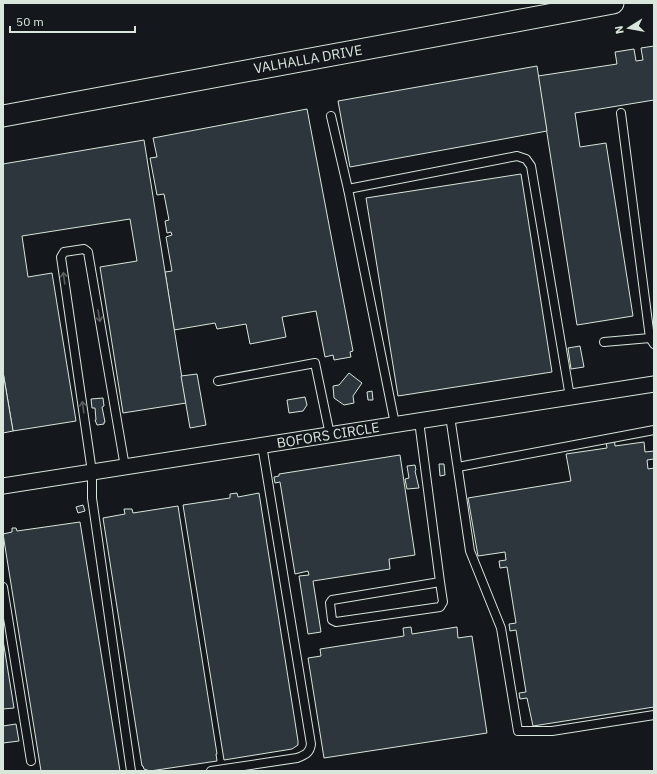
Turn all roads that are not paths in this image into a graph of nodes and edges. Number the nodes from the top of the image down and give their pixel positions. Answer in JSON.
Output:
{"nodes":[{"id":1,"x":613,"y":3,"type":"edge"},
{"id":2,"x":621,"y":113,"type":"dead end"},
{"id":3,"x":3,"y":116,"type":"edge"},
{"id":4,"x":331,"y":116,"type":"dead end"},
{"id":5,"x":348,"y":189,"type":"junction"},
{"id":6,"x":652,"y":341,"type":"edge"},
{"id":7,"x":604,"y":342,"type":"dead end"},
{"id":8,"x":218,"y":381,"type":"dead end"},
{"id":9,"x":654,"y":384,"type":"edge"},
{"id":10,"x":570,"y":397,"type":"junction"},
{"id":11,"x":450,"y":416,"type":"junction"},
{"id":12,"x":419,"y":421,"type":"junction"},
{"id":13,"x":395,"y":424,"type":"junction"},
{"id":14,"x":654,"y":430,"type":"edge"},
{"id":15,"x":330,"y":435,"type":"junction"},
{"id":16,"x":262,"y":445,"type":"junction"},
{"id":17,"x":125,"y":467,"type":"junction"},
{"id":18,"x":458,"y":467,"type":"junction"},
{"id":19,"x":92,"y":472,"type":"junction"},
{"id":20,"x":3,"y":486,"type":"edge"},
{"id":21,"x":440,"y":582,"type":"junction"},
{"id":22,"x":3,"y":587,"type":"edge"},
{"id":23,"x":654,"y":715,"type":"edge"},
{"id":24,"x":31,"y":760,"type":"dead end"},
{"id":25,"x":131,"y":771,"type":"edge"},
{"id":26,"x":212,"y":771,"type":"edge"}],
"edges":[{"from":1,"to":3,"type":"main road","name":"VALHALLA DRIVE"},
{"from":2,"to":6,"type":"lane"},
{"from":4,"to":5,"type":"lane"},
{"from":5,"to":10,"type":"lane"},
{"from":5,"to":13,"type":"lane"},
{"from":6,"to":7,"type":"lane"},
{"from":8,"to":15,"type":"lane"},
{"from":9,"to":10,"type":"street","name":"BOFORS CIRCLE"},
{"from":10,"to":11,"type":"street","name":"BOFORS CIRCLE"},
{"from":11,"to":12,"type":"street","name":"BOFORS CIRCLE"},
{"from":11,"to":18,"type":"lane"},
{"from":12,"to":13,"type":"street","name":"BOFORS CIRCLE"},
{"from":12,"to":21,"type":"lane"},
{"from":13,"to":15,"type":"street","name":"BOFORS CIRCLE"},
{"from":14,"to":18,"type":"lane"},
{"from":15,"to":16,"type":"street","name":"BOFORS CIRCLE"},
{"from":16,"to":17,"type":"street","name":"BOFORS CIRCLE"},
{"from":16,"to":26,"type":"lane"},
{"from":17,"to":19,"type":"street","name":"BOFORS CIRCLE"},
{"from":19,"to":17,"type":"lane","one_way":true},
{"from":18,"to":23,"type":"lane"},
{"from":19,"to":20,"type":"street","name":"BOFORS CIRCLE"},
{"from":19,"to":25,"type":"lane"},
{"from":21,"to":21,"type":"lane"},
{"from":22,"to":24,"type":"lane"}]}
